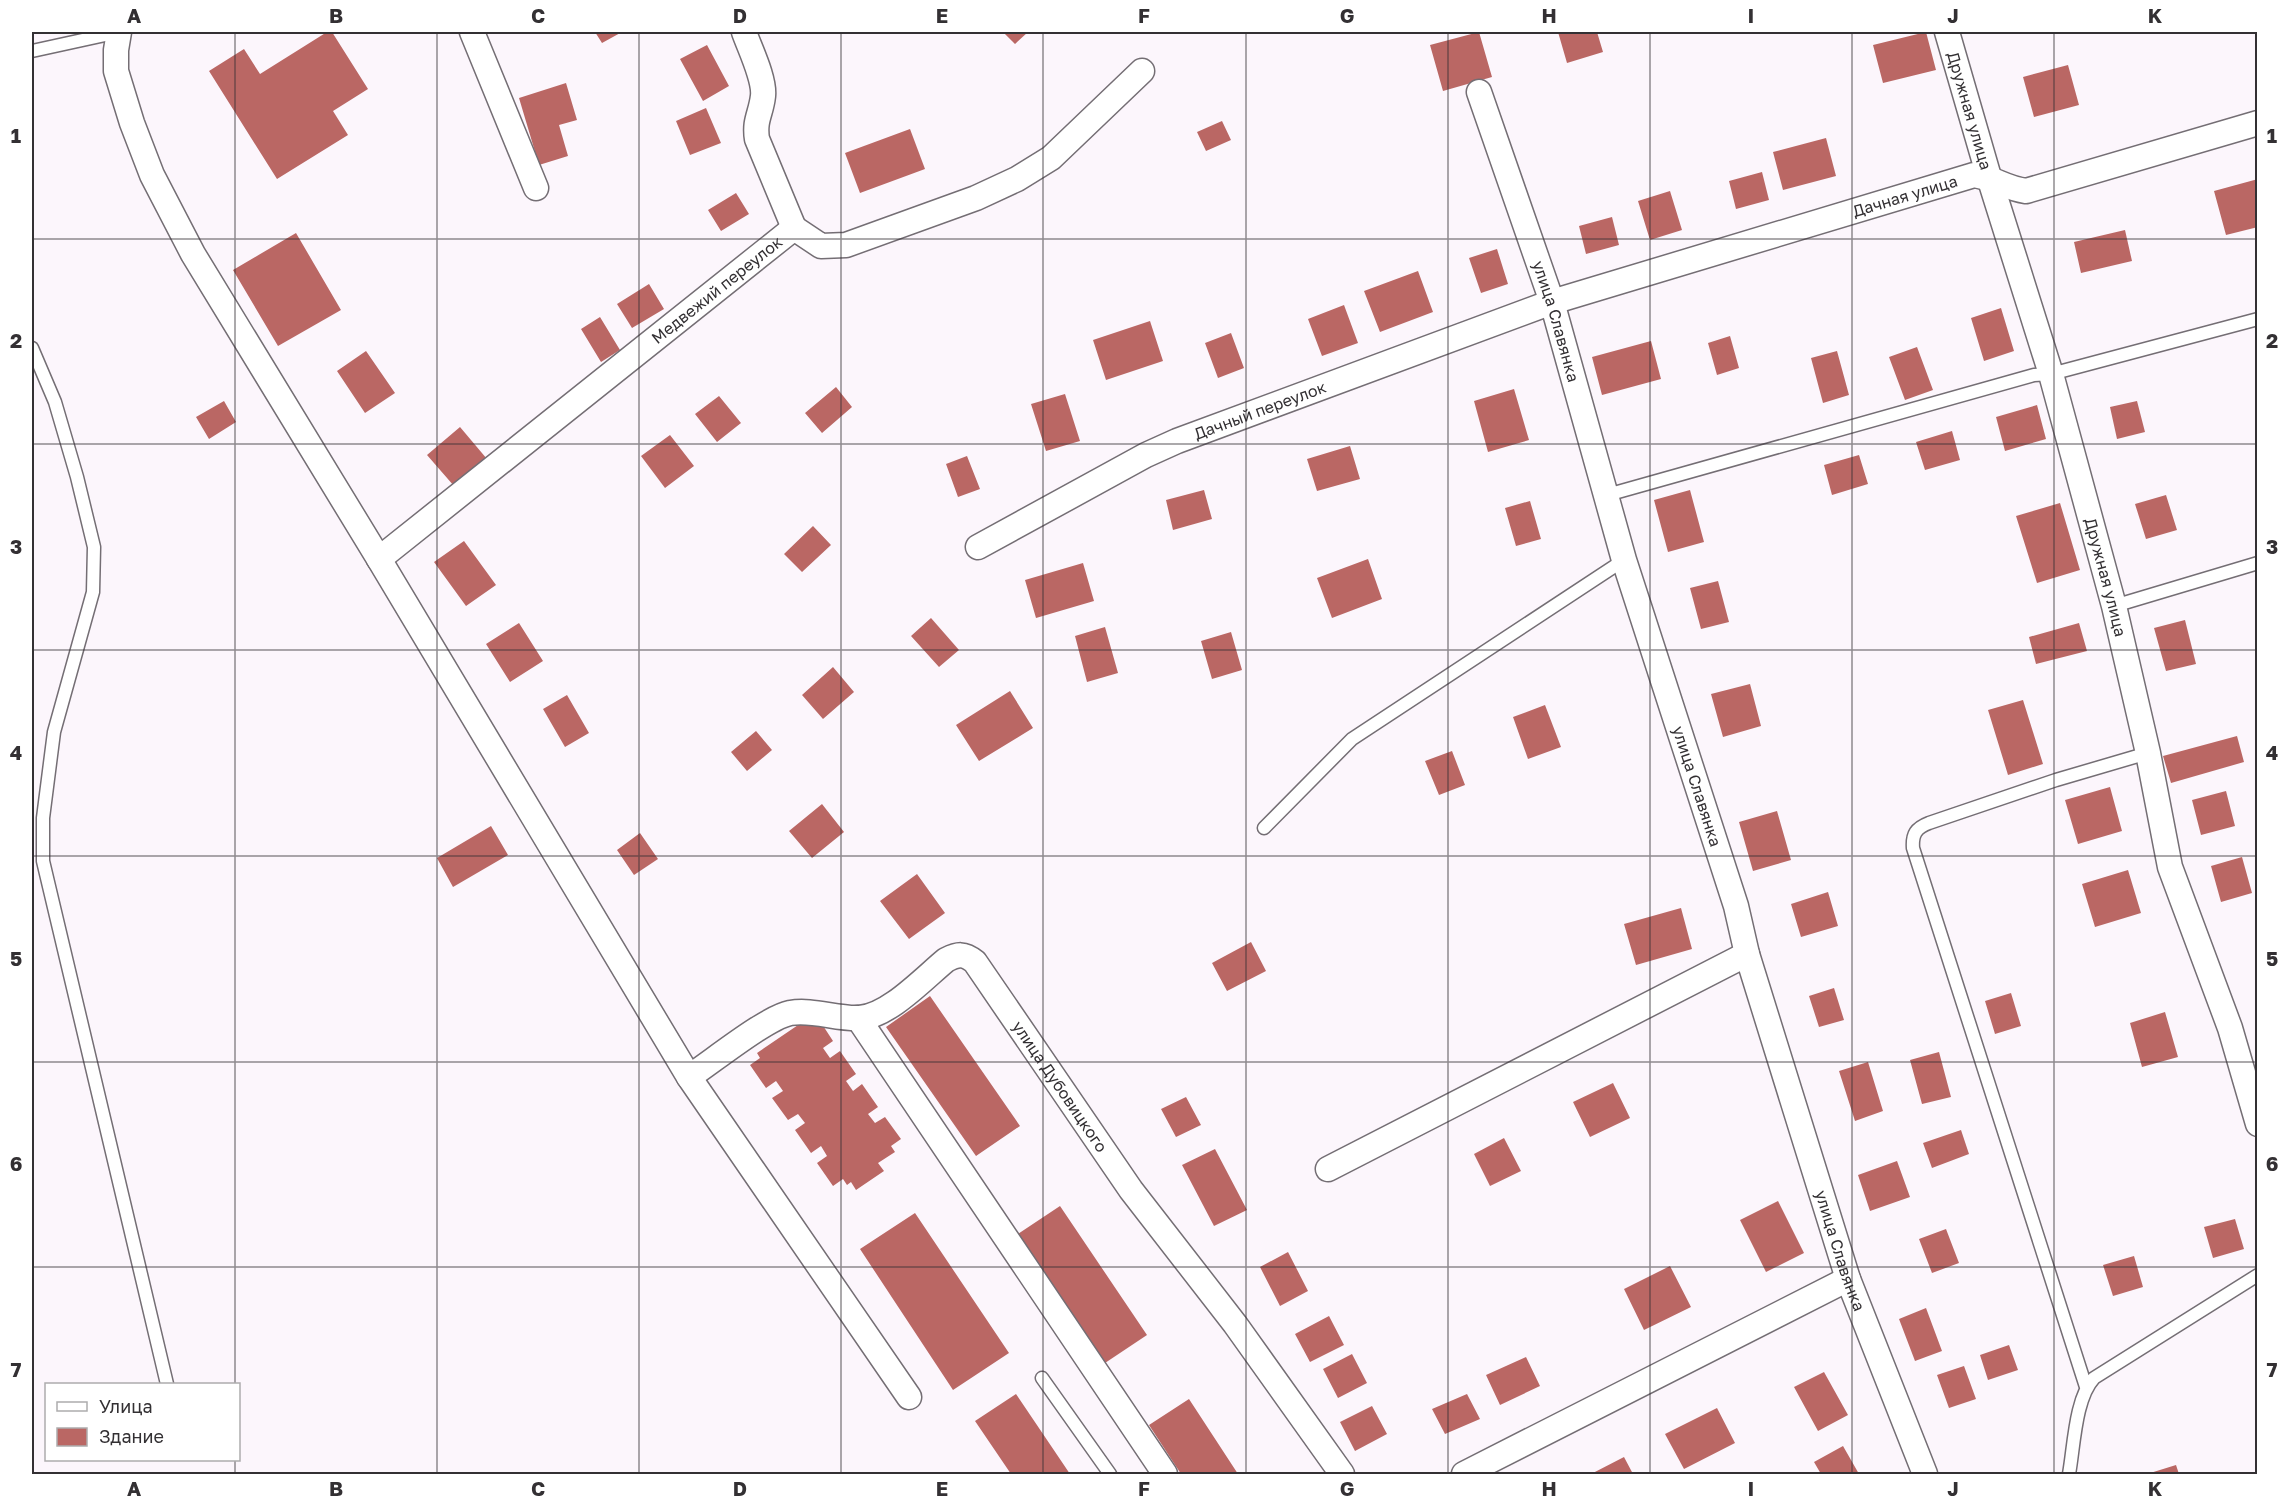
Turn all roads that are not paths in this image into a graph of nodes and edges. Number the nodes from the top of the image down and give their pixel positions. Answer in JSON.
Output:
{"nodes":[{"id":1,"x":119,"y":32,"type":"edge"},
{"id":2,"x":472,"y":32,"type":"edge"},
{"id":3,"x":744,"y":32,"type":"edge"},
{"id":4,"x":1947,"y":32,"type":"edge"},
{"id":5,"x":32,"y":51,"type":"edge"},
{"id":6,"x":1142,"y":71,"type":"dead end"},
{"id":7,"x":1479,"y":93,"type":"dead end"},
{"id":8,"x":2258,"y":123,"type":"edge"},
{"id":9,"x":1989,"y":177,"type":"junction"},
{"id":10,"x":536,"y":188,"type":"dead end"},
{"id":11,"x":794,"y":228,"type":"junction"},
{"id":12,"x":1552,"y":302,"type":"junction"},
{"id":13,"x":2258,"y":319,"type":"edge"},
{"id":14,"x":32,"y":348,"type":"edge"},
{"id":15,"x":2051,"y":374,"type":"junction"},
{"id":16,"x":1607,"y":495,"type":"junction"},
{"id":17,"x":978,"y":547,"type":"dead end"},
{"id":18,"x":379,"y":559,"type":"junction"},
{"id":19,"x":1624,"y":560,"type":"junction"},
{"id":20,"x":2258,"y":563,"type":"edge"},
{"id":21,"x":2114,"y":606,"type":"junction"},
{"id":22,"x":2148,"y":753,"type":"junction"},
{"id":23,"x":1264,"y":828,"type":"dead end"},
{"id":24,"x":1747,"y":954,"type":"junction"},
{"id":25,"x":858,"y":1018,"type":"junction"},
{"id":26,"x":689,"y":1077,"type":"junction"},
{"id":27,"x":2258,"y":1124,"type":"edge"},
{"id":28,"x":1328,"y":1169,"type":"dead end"},
{"id":29,"x":2258,"y":1275,"type":"edge"},
{"id":30,"x":1848,"y":1279,"type":"junction"},
{"id":31,"x":1042,"y":1378,"type":"dead end"},
{"id":32,"x":167,"y":1383,"type":"edge"},
{"id":33,"x":2086,"y":1387,"type":"junction"},
{"id":34,"x":909,"y":1397,"type":"dead end"},
{"id":35,"x":1110,"y":1474,"type":"edge"},
{"id":36,"x":1165,"y":1474,"type":"edge"},
{"id":37,"x":1342,"y":1474,"type":"edge"},
{"id":38,"x":1464,"y":1474,"type":"edge"},
{"id":39,"x":1925,"y":1474,"type":"edge"},
{"id":40,"x":2069,"y":1474,"type":"edge"}],
"edges":[{"from":1,"to":5,"type":"lane"},
{"from":1,"to":18,"type":"street"},
{"from":2,"to":10,"type":"street"},
{"from":3,"to":11,"type":"street"},
{"from":4,"to":9,"type":"street","name":"Дружная улица"},
{"from":6,"to":11,"type":"street","name":"Медвежий переулок"},
{"from":7,"to":12,"type":"street","name":"улица Славянка"},
{"from":8,"to":9,"type":"street","name":"Дачная улица"},
{"from":9,"to":12,"type":"street","name":"Дачная улица"},
{"from":9,"to":15,"type":"street","name":"Дружная улица"},
{"from":11,"to":18,"type":"street","name":"Медвежий переулок"},
{"from":12,"to":16,"type":"street","name":"улица Славянка"},
{"from":12,"to":17,"type":"street","name":"Дачный переулок"},
{"from":13,"to":15,"type":"lane"},
{"from":14,"to":32,"type":"lane"},
{"from":15,"to":16,"type":"lane"},
{"from":15,"to":21,"type":"street","name":"Дружная улица"},
{"from":16,"to":19,"type":"street","name":"улица Славянка"},
{"from":18,"to":26,"type":"street"},
{"from":19,"to":23,"type":"lane"},
{"from":19,"to":24,"type":"street","name":"улица Славянка"},
{"from":20,"to":21,"type":"lane"},
{"from":21,"to":22,"type":"street","name":"Дружная улица"},
{"from":22,"to":27,"type":"street","name":"Дружная улица"},
{"from":22,"to":33,"type":"lane"},
{"from":24,"to":28,"type":"street"},
{"from":24,"to":30,"type":"street","name":"улица Славянка"},
{"from":25,"to":26,"type":"street","name":"улица Дубовицкого"},
{"from":25,"to":36,"type":"street"},
{"from":25,"to":37,"type":"street","name":"улица Дубовицкого"},
{"from":26,"to":34,"type":"street"},
{"from":29,"to":33,"type":"lane"},
{"from":30,"to":38,"type":"street"},
{"from":30,"to":39,"type":"street","name":"улица Славянка"},
{"from":31,"to":35,"type":"lane"},
{"from":33,"to":40,"type":"lane"}]}
